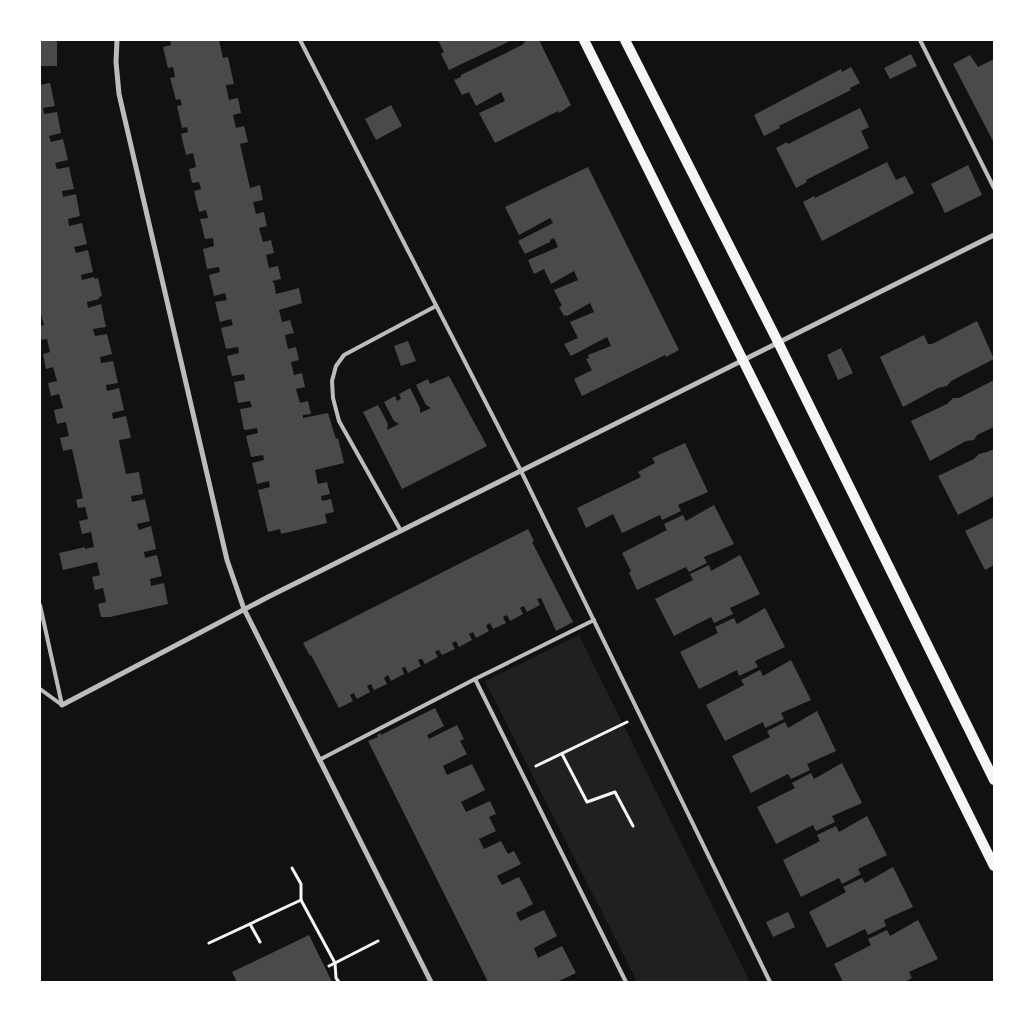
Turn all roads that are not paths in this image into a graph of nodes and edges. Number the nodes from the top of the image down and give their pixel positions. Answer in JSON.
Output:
{"nodes":[{"id":1,"x":117,"y":40,"type":"edge"},
{"id":2,"x":300,"y":40,"type":"edge"},
{"id":3,"x":584,"y":40,"type":"edge"},
{"id":4,"x":626,"y":40,"type":"edge"},
{"id":5,"x":920,"y":40,"type":"edge"},
{"id":6,"x":994,"y":188,"type":"edge"},
{"id":7,"x":994,"y":235,"type":"edge"},
{"id":8,"x":436,"y":306,"type":"junction"},
{"id":9,"x":778,"y":342,"type":"junction"},
{"id":10,"x":742,"y":360,"type":"junction"},
{"id":11,"x":521,"y":471,"type":"junction"},
{"id":12,"x":401,"y":531,"type":"junction"},
{"id":13,"x":40,"y":605,"type":"edge"},
{"id":14,"x":244,"y":610,"type":"junction"},
{"id":15,"x":594,"y":620,"type":"junction"},
{"id":16,"x":475,"y":679,"type":"junction"},
{"id":17,"x":40,"y":689,"type":"edge"},
{"id":18,"x":62,"y":705,"type":"junction"},
{"id":19,"x":320,"y":760,"type":"junction"},
{"id":20,"x":994,"y":780,"type":"edge"},
{"id":21,"x":994,"y":866,"type":"edge"},
{"id":22,"x":431,"y":982,"type":"edge"},
{"id":23,"x":626,"y":982,"type":"edge"},
{"id":24,"x":769,"y":982,"type":"edge"}],
"edges":[{"from":1,"to":14,"type":"street"},
{"from":2,"to":8,"type":"lane"},
{"from":3,"to":10,"type":"main road"},
{"from":4,"to":9,"type":"main road"},
{"from":5,"to":6,"type":"lane"},
{"from":7,"to":9,"type":"street"},
{"from":8,"to":11,"type":"lane"},
{"from":8,"to":12,"type":"lane"},
{"from":9,"to":10,"type":"street"},
{"from":9,"to":20,"type":"main road"},
{"from":10,"to":11,"type":"street"},
{"from":10,"to":21,"type":"main road"},
{"from":11,"to":12,"type":"street"},
{"from":11,"to":15,"type":"lane"},
{"from":12,"to":14,"type":"street"},
{"from":13,"to":18,"type":"lane"},
{"from":14,"to":18,"type":"street"},
{"from":14,"to":19,"type":"street"},
{"from":15,"to":16,"type":"lane"},
{"from":15,"to":24,"type":"lane"},
{"from":16,"to":19,"type":"lane"},
{"from":16,"to":23,"type":"lane"},
{"from":17,"to":18,"type":"lane"},
{"from":19,"to":22,"type":"street"}]}
